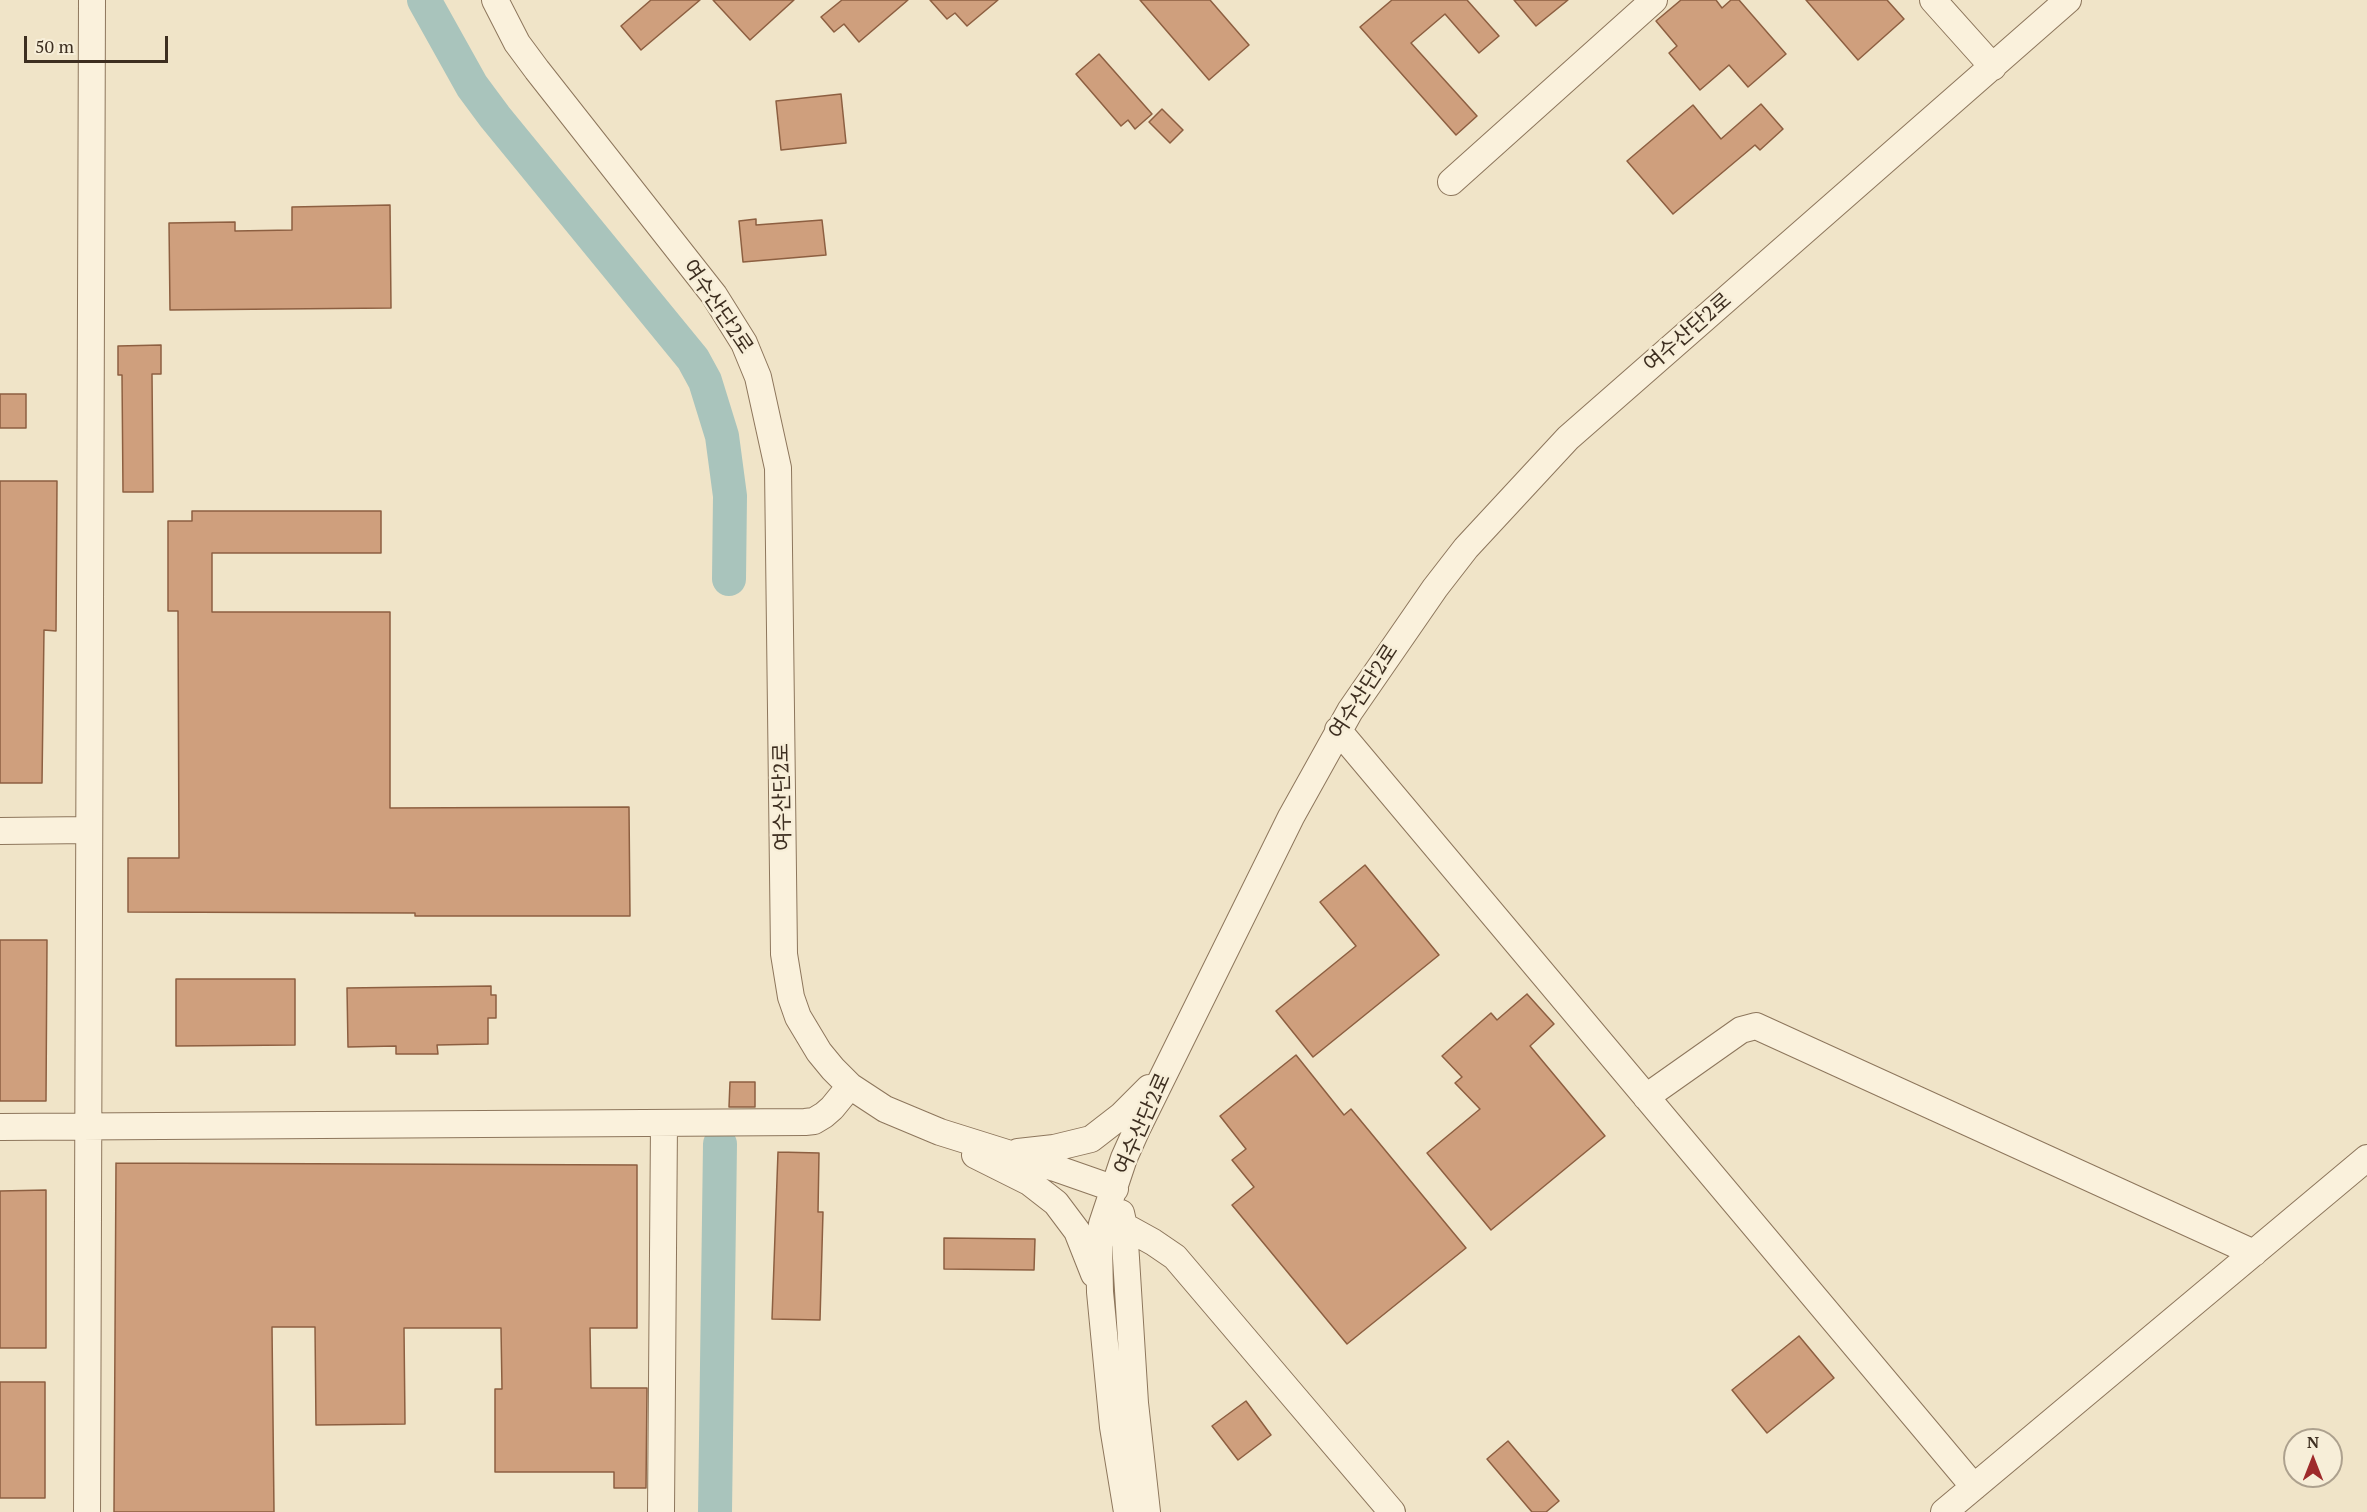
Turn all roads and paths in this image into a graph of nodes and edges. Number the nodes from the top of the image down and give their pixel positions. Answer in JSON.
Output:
{"nodes":[{"id":1,"x":92,"y":0,"type":"edge"},
{"id":2,"x":495,"y":0,"type":"edge"},
{"id":3,"x":1654,"y":0,"type":"edge"},
{"id":4,"x":1933,"y":0,"type":"edge"},
{"id":5,"x":2068,"y":0,"type":"edge"},
{"id":6,"x":1993,"y":67,"type":"junction"},
{"id":7,"x":1451,"y":182,"type":"dead end"},
{"id":8,"x":1338,"y":730,"type":"junction"},
{"id":9,"x":89,"y":830,"type":"junction"},
{"id":10,"x":0,"y":831,"type":"edge"},
{"id":11,"x":1167,"y":1067,"type":"junction"},
{"id":12,"x":849,"y":1086,"type":"junction"},
{"id":13,"x":1647,"y":1097,"type":"junction"},
{"id":14,"x":664,"y":1123,"type":"junction"},
{"id":15,"x":88,"y":1126,"type":"junction"},
{"id":16,"x":0,"y":1127,"type":"edge"},
{"id":17,"x":940,"y":1132,"type":"junction"},
{"id":18,"x":1010,"y":1153,"type":"junction"},
{"id":19,"x":2367,"y":1158,"type":"edge"},
{"id":20,"x":1115,"y":1189,"type":"junction"},
{"id":21,"x":1124,"y":1226,"type":"junction"},
{"id":22,"x":2254,"y":1253,"type":"junction"},
{"id":23,"x":1100,"y":1292,"type":"junction"},
{"id":24,"x":1974,"y":1487,"type":"junction"},
{"id":25,"x":87,"y":1512,"type":"edge"},
{"id":26,"x":661,"y":1512,"type":"edge"},
{"id":27,"x":1127,"y":1512,"type":"edge"},
{"id":28,"x":1147,"y":1512,"type":"edge"},
{"id":29,"x":1392,"y":1512,"type":"edge"},
{"id":30,"x":1944,"y":1512,"type":"edge"}],
"edges":[{"from":1,"to":9,"type":"street"},
{"from":2,"to":12,"type":"street","name":"여수산단2로"},
{"from":3,"to":7,"type":"street"},
{"from":4,"to":6,"type":"street"},
{"from":5,"to":6,"type":"street","name":"여수산단2로"},
{"from":6,"to":8,"type":"street","name":"여수산단2로"},
{"from":8,"to":11,"type":"street","name":"여수산단2로"},
{"from":8,"to":13,"type":"street"},
{"from":9,"to":10,"type":"street"},
{"from":9,"to":15,"type":"street"},
{"from":11,"to":18,"type":"street"},
{"from":11,"to":20,"type":"street","name":"여수산단2로"},
{"from":12,"to":14,"type":"street"},
{"from":12,"to":17,"type":"street","name":"여수산단2로"},
{"from":13,"to":22,"type":"street"},
{"from":13,"to":24,"type":"street"},
{"from":14,"to":15,"type":"street"},
{"from":14,"to":26,"type":"street"},
{"from":15,"to":16,"type":"street"},
{"from":15,"to":25,"type":"street"},
{"from":17,"to":18,"type":"street","name":"여수산단2로"},
{"from":17,"to":23,"type":"street"},
{"from":18,"to":20,"type":"street","name":"여수산단2로"},
{"from":19,"to":22,"type":"street"},
{"from":20,"to":21,"type":"street"},
{"from":20,"to":23,"type":"street"},
{"from":21,"to":28,"type":"street"},
{"from":21,"to":29,"type":"street"},
{"from":22,"to":24,"type":"street"},
{"from":23,"to":27,"type":"street"},
{"from":24,"to":30,"type":"street"}]}
